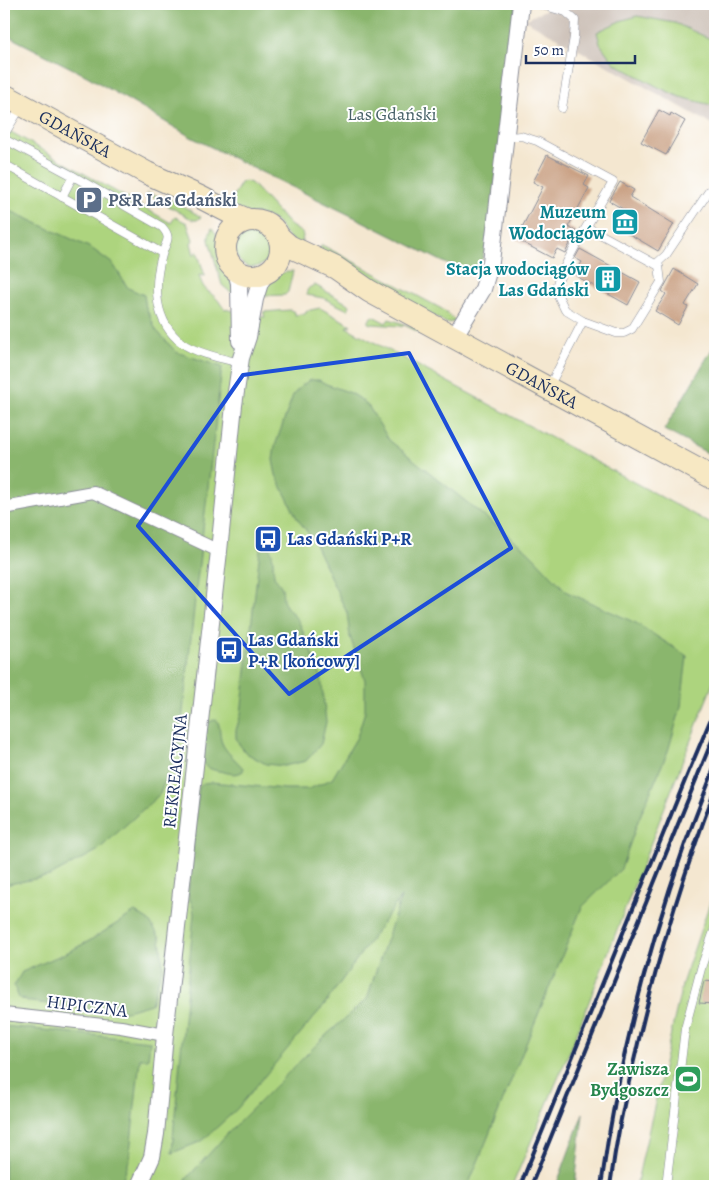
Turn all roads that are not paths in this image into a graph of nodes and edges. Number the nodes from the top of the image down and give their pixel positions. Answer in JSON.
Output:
{"nodes":[{"id":1,"x":521,"y":4,"type":"edge"},
{"id":2,"x":538,"y":4,"type":"edge"},
{"id":3,"x":13,"y":100,"type":"edge"},
{"id":4,"x":562,"y":108,"type":"dead end"},
{"id":5,"x":506,"y":136,"type":"junction"},
{"id":6,"x":4,"y":137,"type":"edge"},
{"id":7,"x":4,"y":164,"type":"edge"},
{"id":8,"x":147,"y":173,"type":"junction"},
{"id":9,"x":73,"y":176,"type":"junction"},
{"id":10,"x":715,"y":187,"type":"edge"},
{"id":11,"x":62,"y":197,"type":"junction"},
{"id":12,"x":248,"y":220,"type":"junction"},
{"id":13,"x":587,"y":227,"type":"junction"},
{"id":14,"x":280,"y":238,"type":"junction"},
{"id":15,"x":225,"y":242,"type":"junction"},
{"id":16,"x":162,"y":253,"type":"junction"},
{"id":17,"x":656,"y":264,"type":"junction"},
{"id":18,"x":236,"y":271,"type":"junction"},
{"id":19,"x":269,"y":271,"type":"junction"},
{"id":20,"x":369,"y":291,"type":"junction"},
{"id":21,"x":583,"y":321,"type":"junction"},
{"id":22,"x":454,"y":337,"type":"junction"},
{"id":23,"x":241,"y":360,"type":"junction"},
{"id":24,"x":548,"y":388,"type":"junction"},
{"id":25,"x":715,"y":479,"type":"edge"},
{"id":26,"x":4,"y":508,"type":"edge"},
{"id":27,"x":219,"y":551,"type":"junction"},
{"id":28,"x":715,"y":928,"type":"edge"},
{"id":29,"x":711,"y":953,"type":"edge"},
{"id":30,"x":4,"y":1014,"type":"edge"},
{"id":31,"x":165,"y":1035,"type":"junction"},
{"id":32,"x":140,"y":1186,"type":"edge"},
{"id":33,"x":666,"y":1186,"type":"edge"}],
"edges":[{"from":1,"to":5,"type":"street"},
{"from":2,"to":4,"type":"lane"},
{"from":3,"to":6,"type":"lane"},
{"from":3,"to":8,"type":"main road","name":"GDAŃSKA"},
{"from":5,"to":13,"type":"lane"},
{"from":5,"to":22,"type":"street"},
{"from":6,"to":9,"type":"lane"},
{"from":7,"to":11,"type":"lane"},
{"from":8,"to":12,"type":"main road","name":"GDAŃSKA"},
{"from":8,"to":15,"type":"main road","name":"GDAŃSKA"},
{"from":9,"to":11,"type":"lane"},
{"from":9,"to":16,"type":"lane"},
{"from":10,"to":17,"type":"lane"},
{"from":11,"to":16,"type":"lane"},
{"from":12,"to":14,"type":"main road"},
{"from":12,"to":15,"type":"main road"},
{"from":13,"to":17,"type":"lane"},
{"from":13,"to":21,"type":"lane"},
{"from":14,"to":19,"type":"main road"},
{"from":14,"to":20,"type":"main road","name":"GDAŃSKA"},
{"from":15,"to":18,"type":"main road"},
{"from":16,"to":23,"type":"lane"},
{"from":17,"to":21,"type":"lane"},
{"from":18,"to":19,"type":"main road"},
{"from":18,"to":23,"type":"street","name":"REKREACYJNA"},
{"from":19,"to":20,"type":"main road","name":"GDAŃSKA"},
{"from":19,"to":23,"type":"street","name":"REKREACYJNA"},
{"from":20,"to":22,"type":"main road","name":"GDAŃSKA"},
{"from":21,"to":24,"type":"lane"},
{"from":22,"to":24,"type":"main road","name":"GDAŃSKA"},
{"from":23,"to":27,"type":"street","name":"REKREACYJNA"},
{"from":24,"to":25,"type":"main road","name":"GDAŃSKA"},
{"from":26,"to":27,"type":"street"},
{"from":27,"to":31,"type":"street","name":"REKREACYJNA"},
{"from":28,"to":29,"type":"lane"},
{"from":29,"to":33,"type":"lane"},
{"from":30,"to":31,"type":"street","name":"HIPICZNA"},
{"from":31,"to":32,"type":"street","name":"REKREACYJNA"}]}
